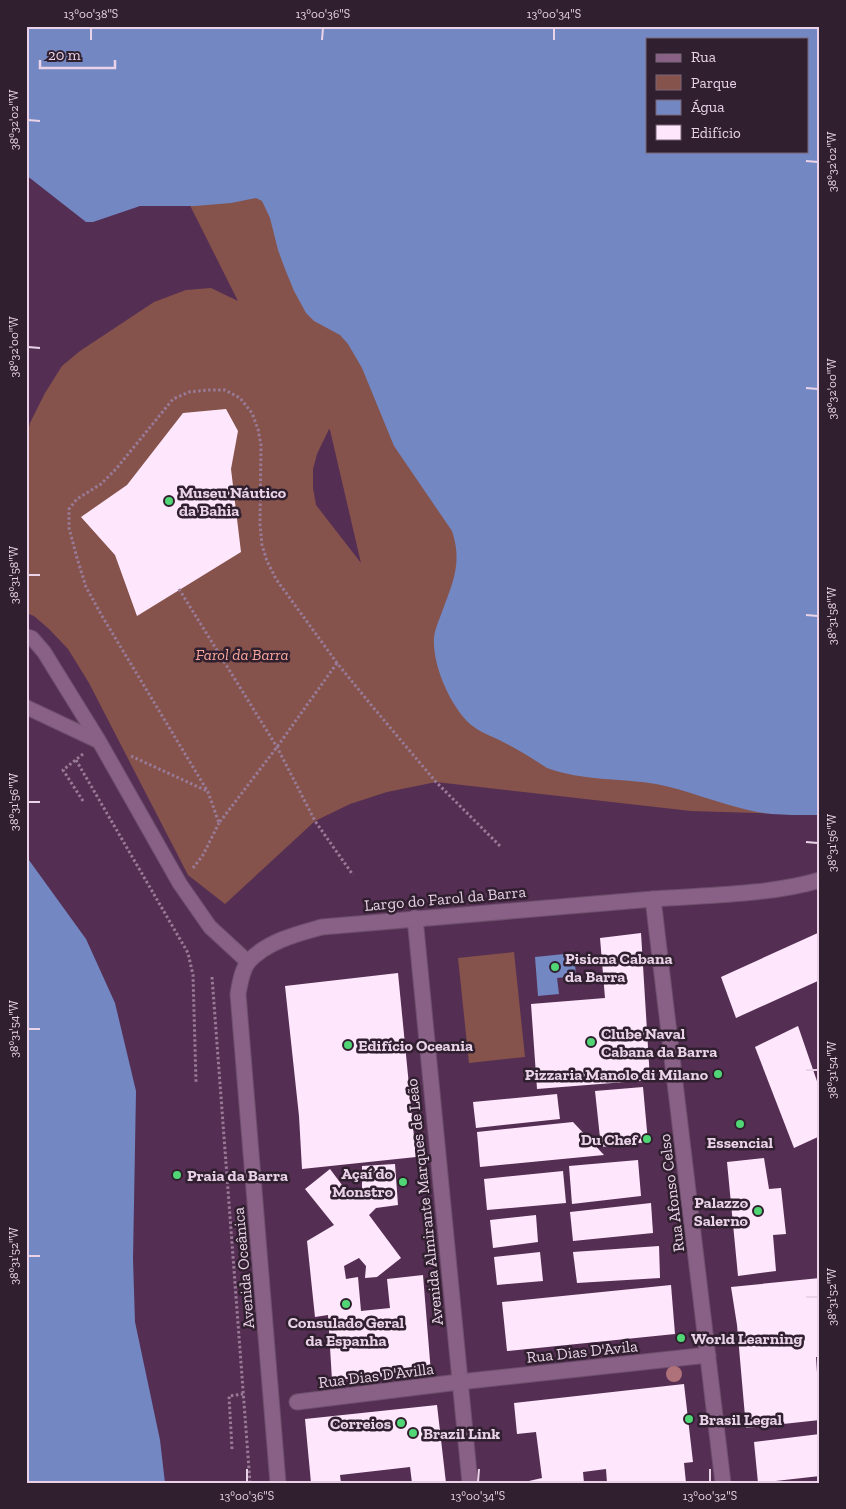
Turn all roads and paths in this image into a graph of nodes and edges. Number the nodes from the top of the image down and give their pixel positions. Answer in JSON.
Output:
{"nodes":[{"id":1,"x":179,"y":589,"type":"dead end"},
{"id":2,"x":26,"y":636,"type":"edge"},
{"id":3,"x":338,"y":663,"type":"junction"},
{"id":4,"x":26,"y":707,"type":"edge"},
{"id":5,"x":99,"y":741,"type":"junction"},
{"id":6,"x":277,"y":747,"type":"junction"},
{"id":7,"x":208,"y":792,"type":"junction"},
{"id":8,"x":83,"y":801,"type":"dead end"},
{"id":9,"x":220,"y":823,"type":"junction"},
{"id":10,"x":500,"y":846,"type":"dead end"},
{"id":11,"x":188,"y":875,"type":"dead end"},
{"id":12,"x":353,"y":875,"type":"dead end"},
{"id":13,"x":820,"y":880,"type":"edge"},
{"id":14,"x":653,"y":899,"type":"junction"},
{"id":15,"x":415,"y":918,"type":"junction"},
{"id":16,"x":248,"y":962,"type":"junction"},
{"id":17,"x":212,"y":977,"type":"dead end"},
{"id":18,"x":196,"y":1082,"type":"dead end"},
{"id":19,"x":708,"y":1355,"type":"junction"},
{"id":20,"x":460,"y":1382,"type":"junction"},
{"id":21,"x":243,"y":1394,"type":"junction"},
{"id":22,"x":297,"y":1402,"type":"dead end"},
{"id":23,"x":232,"y":1449,"type":"dead end"},
{"id":24,"x":250,"y":1483,"type":"edge"},
{"id":25,"x":278,"y":1483,"type":"edge"},
{"id":26,"x":470,"y":1483,"type":"edge"},
{"id":27,"x":723,"y":1483,"type":"edge"}],
"edges":[{"from":1,"to":6,"type":"path"},
{"from":2,"to":5,"type":"lane"},
{"from":3,"to":6,"type":"path"},
{"from":3,"to":7,"type":"path"},
{"from":3,"to":10,"type":"path"},
{"from":4,"to":5,"type":"lane"},
{"from":5,"to":7,"type":"path"},
{"from":5,"to":16,"type":"lane"},
{"from":6,"to":9,"type":"path"},
{"from":6,"to":12,"type":"path"},
{"from":7,"to":9,"type":"path"},
{"from":8,"to":18,"type":"path"},
{"from":9,"to":11,"type":"path"},
{"from":13,"to":14,"type":"street","name":"Largo do Farol da Barra"},
{"from":14,"to":15,"type":"street","name":"Largo do Farol da Barra"},
{"from":14,"to":19,"type":"street","name":"Rua Afonso Celso"},
{"from":15,"to":16,"type":"street","name":"Largo do Farol da Barra"},
{"from":15,"to":20,"type":"street","name":"Avenida Almirante Marques de Leão"},
{"from":16,"to":25,"type":"street","name":"Avenida Oceânica"},
{"from":17,"to":21,"type":"path"},
{"from":19,"to":20,"type":"street","name":"Rua Dias D'Avila"},
{"from":19,"to":27,"type":"street","name":"Rua Afonso Celso"},
{"from":20,"to":22,"type":"street","name":"Rua Dias D'Avilla"},
{"from":20,"to":26,"type":"street","name":"Avenida Almirante Marques de Leão"},
{"from":21,"to":23,"type":"path"},
{"from":21,"to":24,"type":"path"}]}
